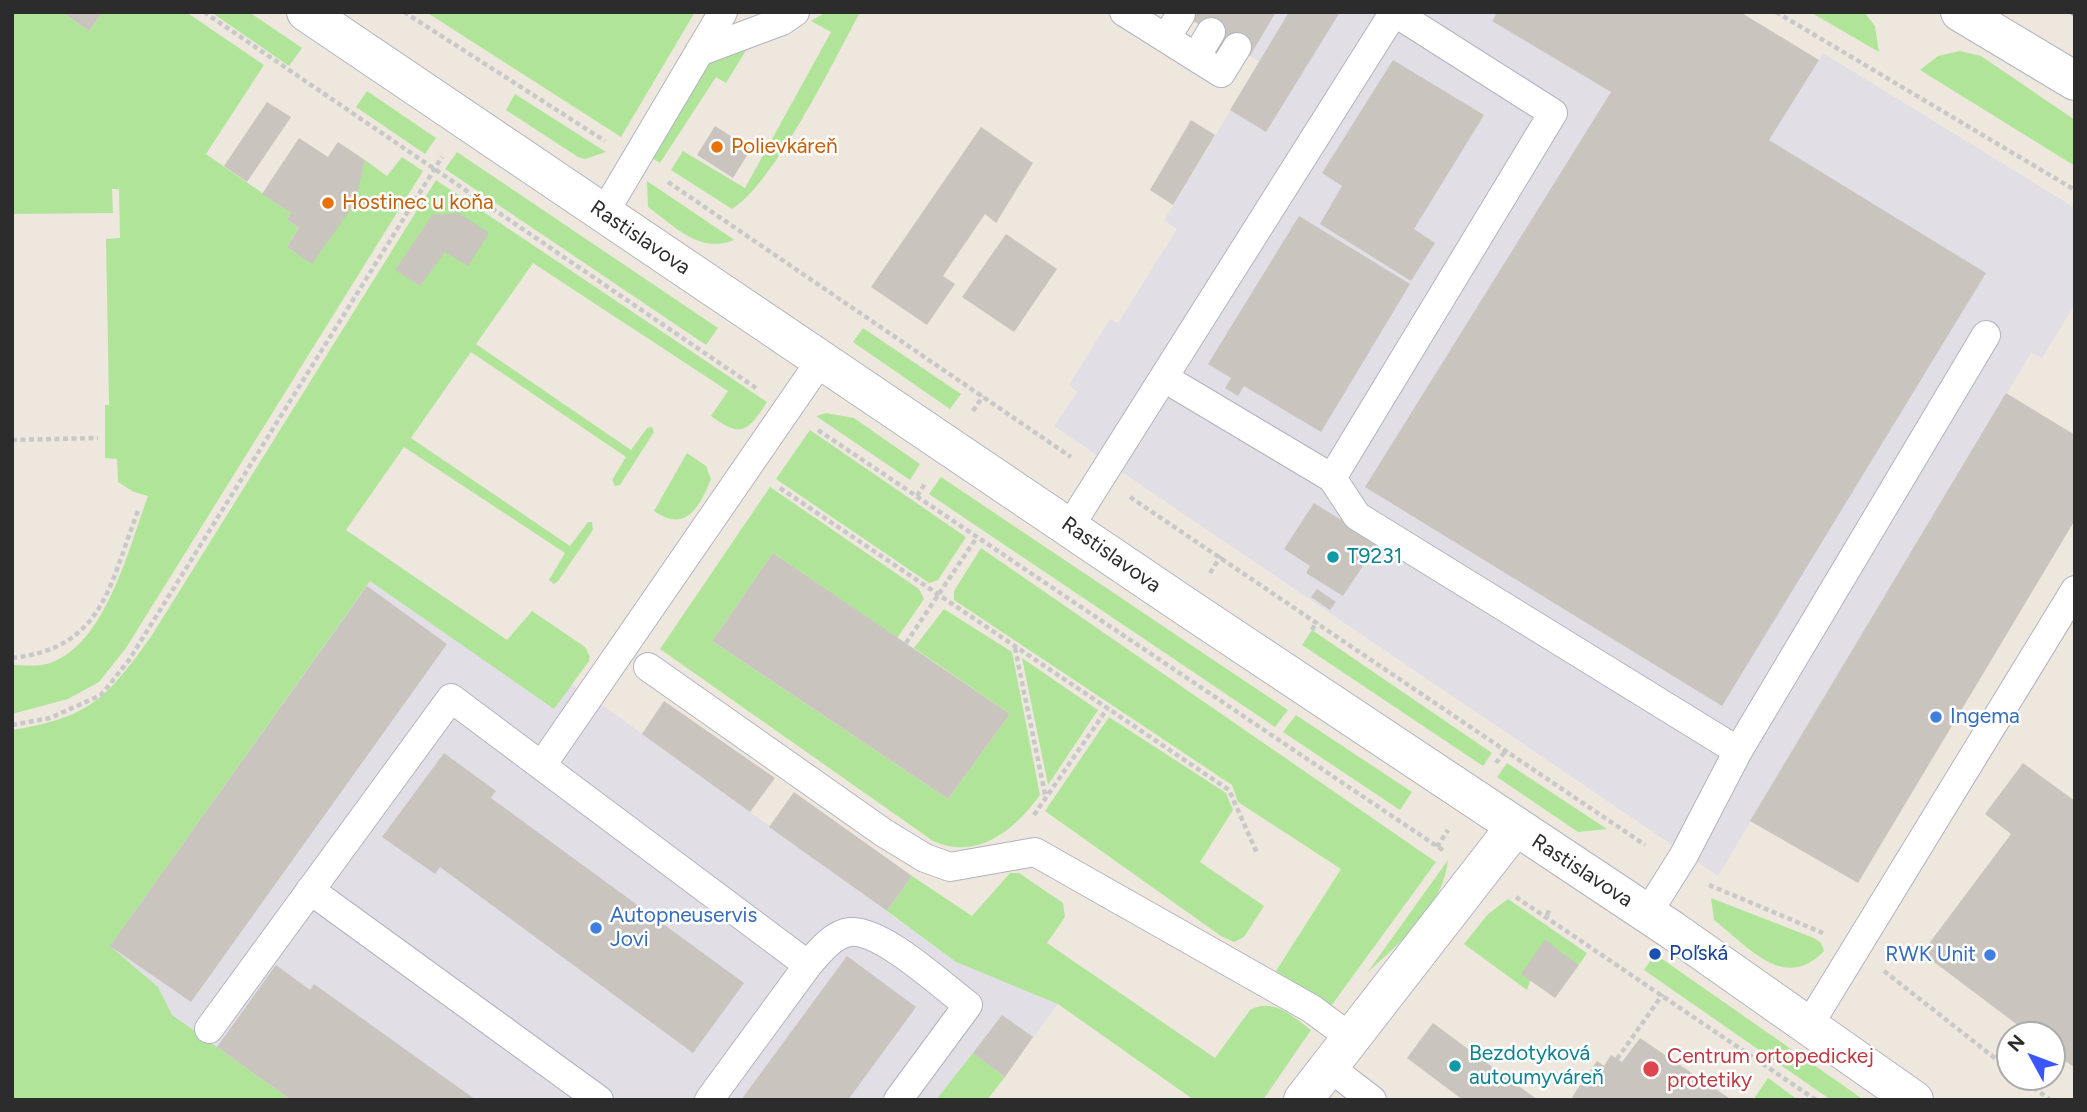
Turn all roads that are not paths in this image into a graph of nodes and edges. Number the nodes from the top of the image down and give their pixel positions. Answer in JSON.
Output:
{"nodes":[{"id":1,"x":306,"y":12,"type":"edge"},
{"id":2,"x":723,"y":12,"type":"edge"},
{"id":3,"x":795,"y":12,"type":"edge"},
{"id":4,"x":1124,"y":12,"type":"edge"},
{"id":5,"x":1960,"y":12,"type":"edge"},
{"id":6,"x":1181,"y":14,"type":"edge"},
{"id":7,"x":1211,"y":32,"type":"dead end"},
{"id":8,"x":1166,"y":38,"type":"junction"},
{"id":9,"x":1237,"y":47,"type":"dead end"},
{"id":10,"x":699,"y":52,"type":"junction"},
{"id":11,"x":1196,"y":57,"type":"junction"},
{"id":12,"x":2075,"y":81,"type":"edge"},
{"id":13,"x":604,"y":214,"type":"junction"},
{"id":14,"x":1986,"y":335,"type":"dead end"},
{"id":15,"x":821,"y":360,"type":"junction"},
{"id":16,"x":1166,"y":379,"type":"junction"},
{"id":17,"x":1332,"y":478,"type":"junction"},
{"id":18,"x":1070,"y":526,"type":"junction"},
{"id":19,"x":2075,"y":590,"type":"edge"},
{"id":20,"x":648,"y":667,"type":"dead end"},
{"id":21,"x":1738,"y":751,"type":"junction"},
{"id":22,"x":542,"y":765,"type":"junction"},
{"id":23,"x":1515,"y":827,"type":"junction"},
{"id":24,"x":310,"y":890,"type":"junction"},
{"id":25,"x":1647,"y":914,"type":"junction"},
{"id":26,"x":808,"y":965,"type":"junction"},
{"id":27,"x":1809,"y":1025,"type":"junction"},
{"id":28,"x":209,"y":1029,"type":"dead end"},
{"id":29,"x":1340,"y":1053,"type":"junction"},
{"id":30,"x":599,"y":1100,"type":"edge"},
{"id":31,"x":709,"y":1100,"type":"edge"},
{"id":32,"x":898,"y":1100,"type":"edge"},
{"id":33,"x":1303,"y":1100,"type":"edge"},
{"id":34,"x":1373,"y":1100,"type":"edge"},
{"id":35,"x":1914,"y":1100,"type":"edge"}],
"edges":[{"from":1,"to":13,"type":"street","name":"Rastislavova"},
{"from":2,"to":10,"type":"lane"},
{"from":3,"to":10,"type":"lane"},
{"from":4,"to":8,"type":"lane"},
{"from":5,"to":12,"type":"street"},
{"from":6,"to":8,"type":"lane"},
{"from":7,"to":11,"type":"lane"},
{"from":8,"to":11,"type":"lane"},
{"from":9,"to":11,"type":"lane"},
{"from":10,"to":13,"type":"lane"},
{"from":13,"to":15,"type":"street","name":"Rastislavova"},
{"from":14,"to":21,"type":"lane"},
{"from":15,"to":18,"type":"street","name":"Rastislavova"},
{"from":15,"to":22,"type":"lane"},
{"from":16,"to":17,"type":"lane"},
{"from":16,"to":17,"type":"lane"},
{"from":16,"to":18,"type":"lane"},
{"from":17,"to":21,"type":"lane"},
{"from":18,"to":23,"type":"street","name":"Rastislavova"},
{"from":19,"to":27,"type":"lane"},
{"from":20,"to":29,"type":"lane"},
{"from":21,"to":25,"type":"lane"},
{"from":22,"to":24,"type":"lane"},
{"from":22,"to":26,"type":"lane"},
{"from":23,"to":25,"type":"street","name":"Rastislavova"},
{"from":23,"to":29,"type":"street"},
{"from":24,"to":28,"type":"lane"},
{"from":24,"to":30,"type":"lane"},
{"from":25,"to":27,"type":"street","name":"Rastislavova"},
{"from":26,"to":31,"type":"lane"},
{"from":26,"to":32,"type":"lane"},
{"from":27,"to":35,"type":"street","name":"Rastislavova"},
{"from":29,"to":33,"type":"street"},
{"from":29,"to":34,"type":"lane"}]}
